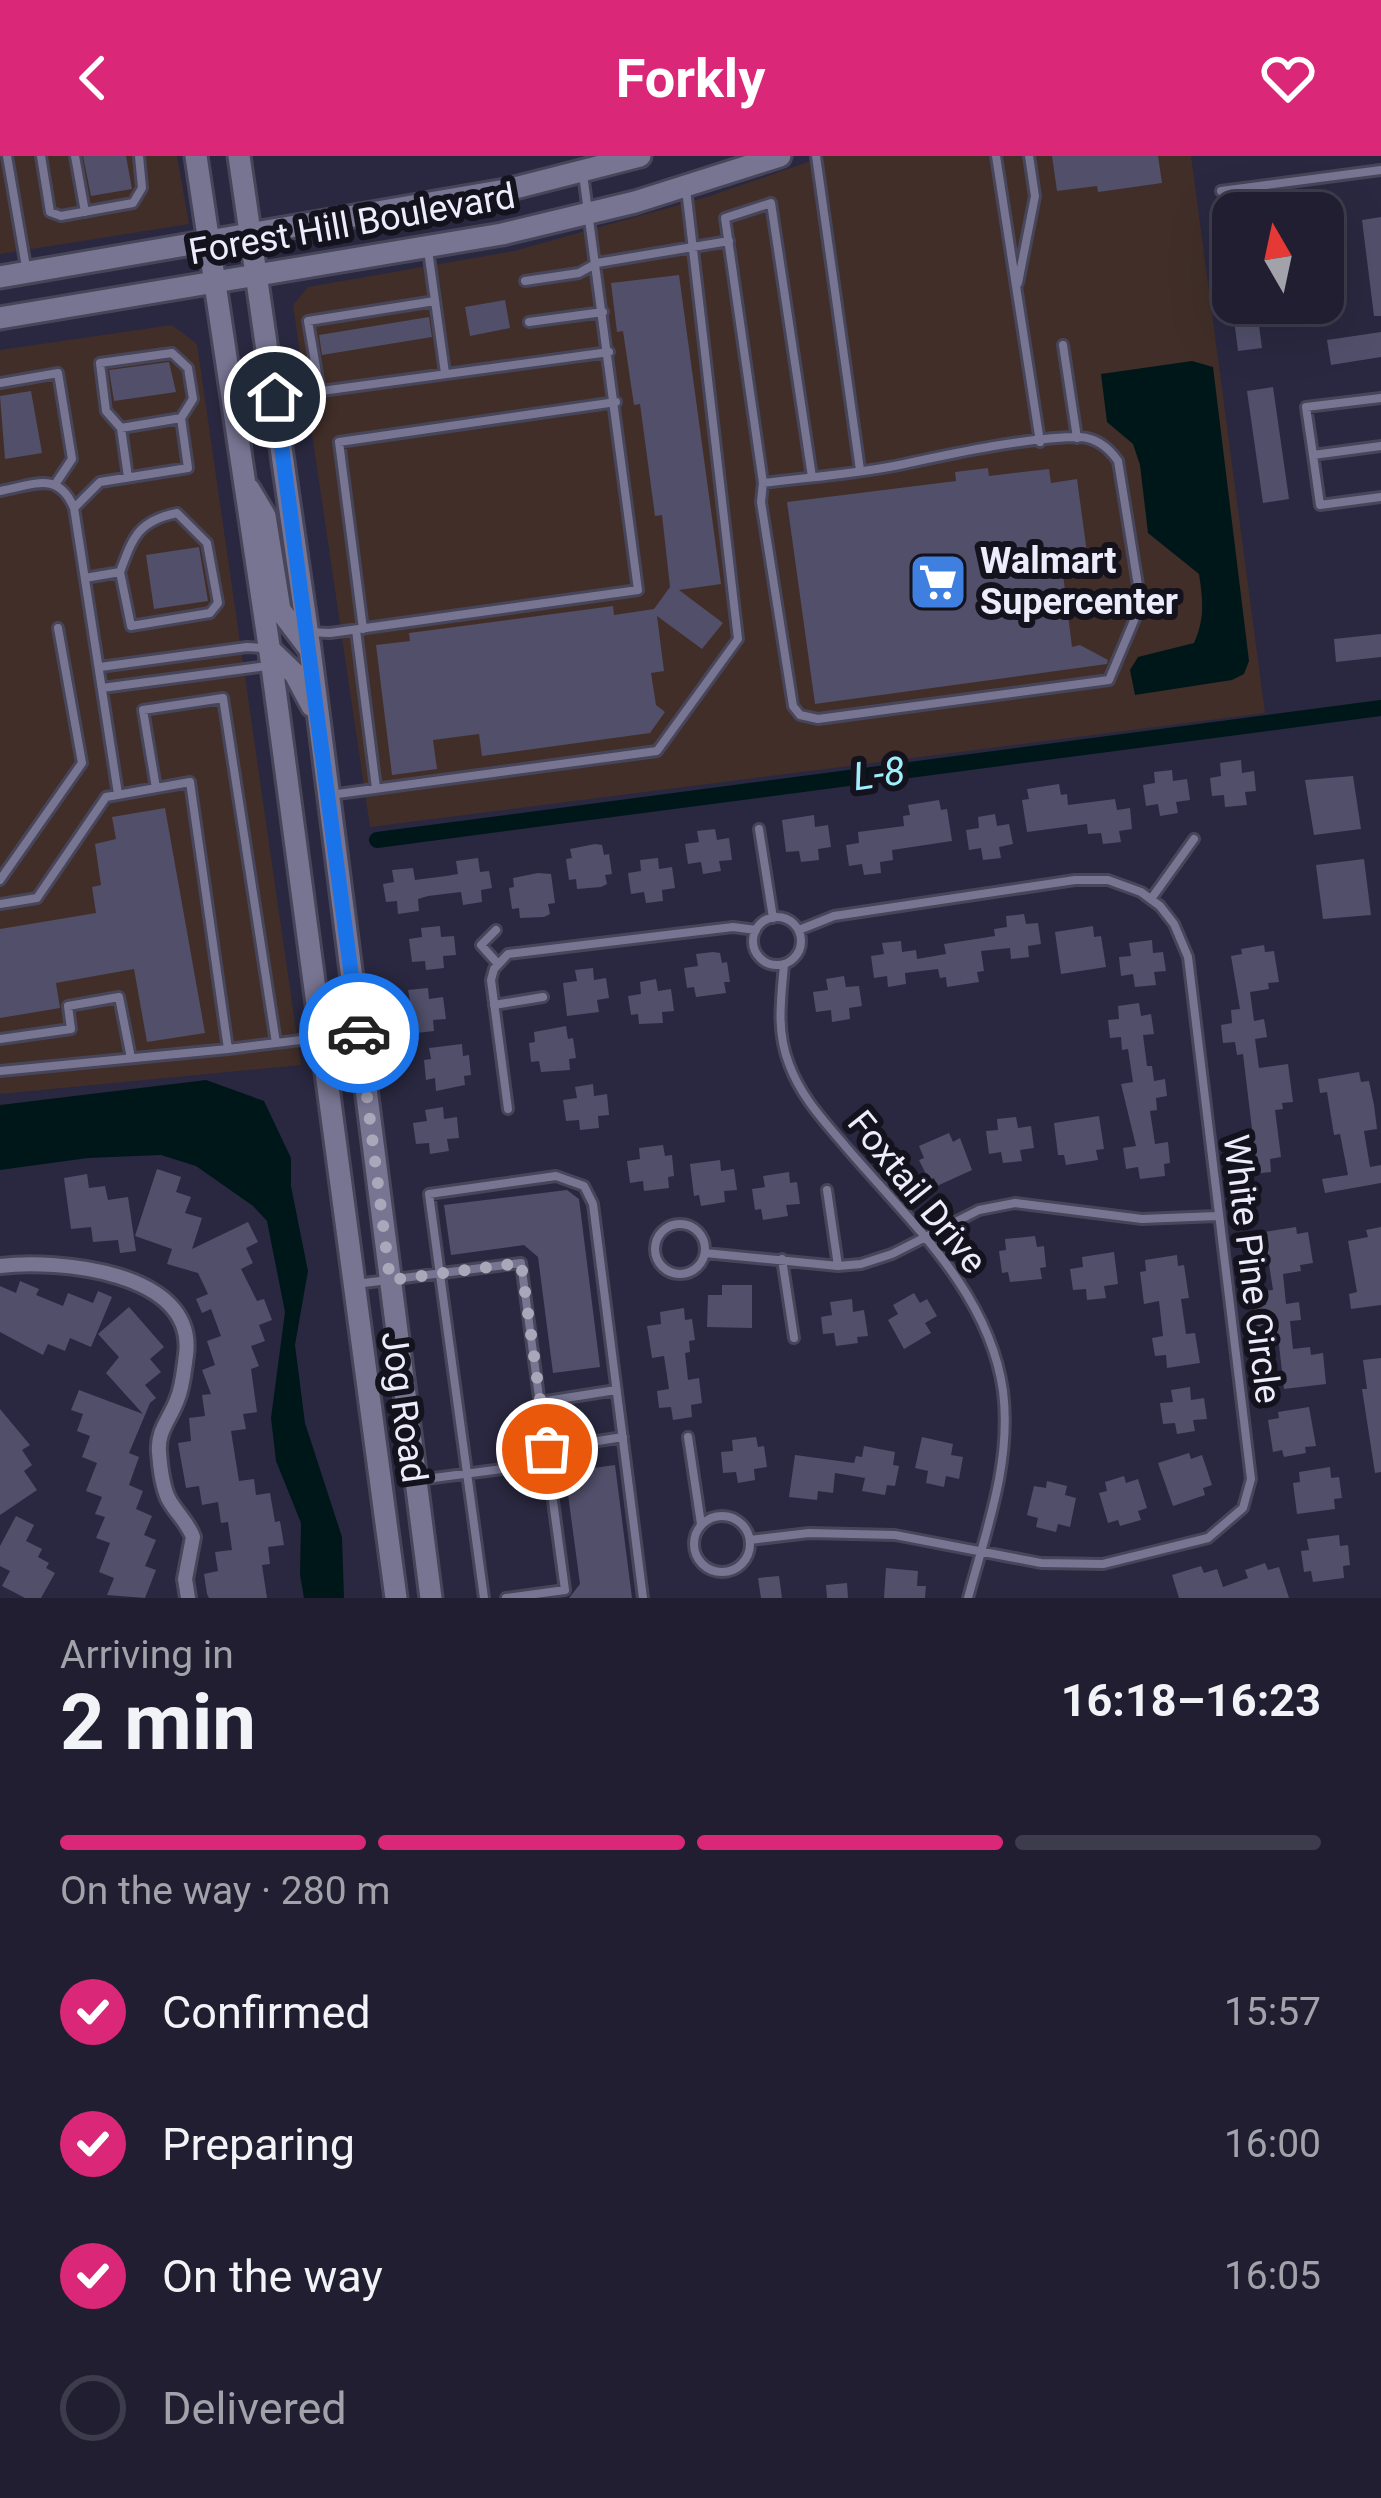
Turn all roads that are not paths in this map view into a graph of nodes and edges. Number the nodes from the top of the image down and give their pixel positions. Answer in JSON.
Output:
{"nodes":[{"id":1,"x":7,"y":156,"type":"edge"},
{"id":2,"x":41,"y":156,"type":"edge"},
{"id":3,"x":75,"y":156,"type":"edge"},
{"id":4,"x":139,"y":156,"type":"edge"},
{"id":5,"x":196,"y":156,"type":"edge"},
{"id":6,"x":239,"y":156,"type":"edge"},
{"id":7,"x":640,"y":156,"type":"edge"},
{"id":8,"x":760,"y":156,"type":"edge"},
{"id":9,"x":780,"y":156,"type":"edge"},
{"id":10,"x":816,"y":156,"type":"edge"},
{"id":11,"x":996,"y":156,"type":"edge"},
{"id":12,"x":1029,"y":156,"type":"edge"},
{"id":13,"x":1381,"y":170,"type":"edge"},
{"id":14,"x":583,"y":172,"type":"junction"},
{"id":15,"x":727,"y":173,"type":"junction"},
{"id":16,"x":685,"y":186,"type":"junction"},
{"id":17,"x":1222,"y":190,"type":"dead end"},
{"id":18,"x":85,"y":212,"type":"junction"},
{"id":19,"x":590,"y":213,"type":"junction"},
{"id":20,"x":250,"y":234,"type":"junction"},
{"id":21,"x":208,"y":240,"type":"junction"},
{"id":22,"x":729,"y":241,"type":"junction"},
{"id":23,"x":691,"y":247,"type":"junction"},
{"id":24,"x":428,"y":248,"type":"junction"},
{"id":25,"x":597,"y":263,"type":"junction"},
{"id":26,"x":27,"y":272,"type":"junction"},
{"id":27,"x":0,"y":277,"type":"edge"},
{"id":28,"x":257,"y":277,"type":"junction"},
{"id":29,"x":525,"y":281,"type":"dead end"},
{"id":30,"x":214,"y":283,"type":"junction"},
{"id":31,"x":1018,"y":285,"type":"junction"},
{"id":32,"x":435,"y":301,"type":"junction"},
{"id":33,"x":604,"y":312,"type":"junction"},
{"id":34,"x":0,"y":317,"type":"edge"},
{"id":35,"x":529,"y":322,"type":"dead end"},
{"id":36,"x":1063,"y":345,"type":"dead end"},
{"id":37,"x":609,"y":352,"type":"junction"},
{"id":38,"x":445,"y":374,"type":"junction"},
{"id":39,"x":0,"y":383,"type":"edge"},
{"id":40,"x":320,"y":391,"type":"junction"},
{"id":41,"x":275,"y":397,"type":"junction"},
{"id":42,"x":1381,"y":398,"type":"edge"},
{"id":43,"x":616,"y":402,"type":"junction"},
{"id":44,"x":182,"y":418,"type":"junction"},
{"id":45,"x":121,"y":428,"type":"junction"},
{"id":46,"x":1077,"y":438,"type":"junction"},
{"id":47,"x":1040,"y":442,"type":"junction"},
{"id":48,"x":1381,"y":446,"type":"edge"},
{"id":49,"x":1313,"y":455,"type":"junction"},
{"id":50,"x":860,"y":470,"type":"junction"},
{"id":51,"x":128,"y":477,"type":"junction"},
{"id":52,"x":812,"y":477,"type":"junction"},
{"id":53,"x":242,"y":478,"type":"junction"},
{"id":54,"x":56,"y":483,"type":"junction"},
{"id":55,"x":764,"y":483,"type":"junction"},
{"id":56,"x":0,"y":491,"type":"edge"},
{"id":57,"x":1381,"y":497,"type":"edge"},
{"id":58,"x":74,"y":508,"type":"junction"},
{"id":59,"x":120,"y":572,"type":"junction"},
{"id":60,"x":85,"y":578,"type":"junction"},
{"id":61,"x":58,"y":628,"type":"dead end"},
{"id":62,"x":360,"y":629,"type":"junction"},
{"id":63,"x":308,"y":640,"type":"junction"},
{"id":64,"x":270,"y":657,"type":"junction"},
{"id":65,"x":100,"y":667,"type":"junction"},
{"id":66,"x":103,"y":688,"type":"junction"},
{"id":67,"x":318,"y":717,"type":"junction"},
{"id":68,"x":156,"y":788,"type":"junction"},
{"id":69,"x":376,"y":788,"type":"junction"},
{"id":70,"x":118,"y":794,"type":"junction"},
{"id":71,"x":328,"y":795,"type":"junction"},
{"id":72,"x":759,"y":830,"type":"dead end"},
{"id":73,"x":1194,"y":839,"type":"dead end"},
{"id":74,"x":0,"y":880,"type":"edge"},
{"id":75,"x":1151,"y":898,"type":"junction"},
{"id":76,"x":0,"y":904,"type":"edge"},
{"id":77,"x":772,"y":918,"type":"junction"},
{"id":78,"x":496,"y":930,"type":"dead end"},
{"id":79,"x":755,"y":930,"type":"junction"},
{"id":80,"x":799,"y":930,"type":"junction"},
{"id":81,"x":498,"y":964,"type":"junction"},
{"id":82,"x":784,"y":965,"type":"junction"},
{"id":83,"x":543,"y":997,"type":"dead end"},
{"id":84,"x":494,"y":1005,"type":"junction"},
{"id":85,"x":322,"y":1037,"type":"junction"},
{"id":86,"x":0,"y":1039,"type":"edge"},
{"id":87,"x":276,"y":1043,"type":"junction"},
{"id":88,"x":228,"y":1049,"type":"junction"},
{"id":89,"x":131,"y":1058,"type":"junction"},
{"id":90,"x":0,"y":1071,"type":"edge"},
{"id":91,"x":508,"y":1109,"type":"dead end"},
{"id":92,"x":827,"y":1190,"type":"dead end"},
{"id":93,"x":1217,"y":1216,"type":"junction"},
{"id":94,"x":923,"y":1238,"type":"junction"},
{"id":95,"x":705,"y":1253,"type":"junction"},
{"id":96,"x":782,"y":1259,"type":"junction"},
{"id":97,"x":0,"y":1266,"type":"edge"},
{"id":98,"x":838,"y":1266,"type":"junction"},
{"id":99,"x":440,"y":1274,"type":"junction"},
{"id":100,"x":390,"y":1280,"type":"junction"},
{"id":101,"x":355,"y":1285,"type":"junction"},
{"id":102,"x":794,"y":1338,"type":"dead end"},
{"id":103,"x":617,"y":1390,"type":"junction"},
{"id":104,"x":540,"y":1402,"type":"junction"},
{"id":105,"x":623,"y":1437,"type":"junction"},
{"id":106,"x":688,"y":1437,"type":"dead end"},
{"id":107,"x":547,"y":1449,"type":"junction"},
{"id":108,"x":549,"y":1463,"type":"junction"},
{"id":109,"x":467,"y":1474,"type":"junction"},
{"id":110,"x":416,"y":1480,"type":"junction"},
{"id":111,"x":702,"y":1525,"type":"junction"},
{"id":112,"x":750,"y":1540,"type":"junction"},
{"id":113,"x":980,"y":1551,"type":"junction"},
{"id":114,"x":188,"y":1598,"type":"edge"},
{"id":115,"x":396,"y":1598,"type":"edge"},
{"id":116,"x":431,"y":1598,"type":"edge"},
{"id":117,"x":484,"y":1598,"type":"edge"},
{"id":118,"x":506,"y":1598,"type":"edge"},
{"id":119,"x":643,"y":1598,"type":"edge"},
{"id":120,"x":968,"y":1598,"type":"edge"}],
"edges":[{"from":1,"to":26,"type":"lane"},
{"from":2,"to":18,"type":"lane"},
{"from":3,"to":18,"type":"lane"},
{"from":4,"to":18,"type":"lane"},
{"from":5,"to":21,"type":"main road","name":"Jog Road"},
{"from":6,"to":20,"type":"main road","name":"Jog Road"},
{"from":7,"to":14,"type":"main road","name":"Forest Hill Boulevard"},
{"from":8,"to":15,"type":"main road"},
{"from":9,"to":15,"type":"main road","name":"Forest Hill Boulevard"},
{"from":10,"to":50,"type":"lane"},
{"from":11,"to":31,"type":"lane"},
{"from":12,"to":31,"type":"lane"},
{"from":13,"to":17,"type":"lane"},
{"from":14,"to":19,"type":"lane"},
{"from":14,"to":20,"type":"main road","name":"Forest Hill Boulevard"},
{"from":15,"to":16,"type":"main road","name":"Forest Hill Boulevard"},
{"from":16,"to":19,"type":"main road","name":"Forest Hill Boulevard"},
{"from":16,"to":23,"type":"lane"},
{"from":19,"to":24,"type":"main road","name":"Forest Hill Boulevard"},
{"from":19,"to":25,"type":"lane"},
{"from":20,"to":21,"type":"main road","name":"Forest Hill Boulevard"},
{"from":20,"to":28,"type":"main road","name":"Jog Road"},
{"from":21,"to":26,"type":"main road","name":"Forest Hill Boulevard"},
{"from":21,"to":30,"type":"main road","name":"Jog Road"},
{"from":22,"to":23,"type":"lane"},
{"from":22,"to":52,"type":"lane"},
{"from":22,"to":55,"type":"lane"},
{"from":23,"to":25,"type":"lane"},
{"from":23,"to":69,"type":"lane"},
{"from":24,"to":28,"type":"main road","name":"Forest Hill Boulevard"},
{"from":24,"to":32,"type":"lane"},
{"from":25,"to":29,"type":"lane"},
{"from":25,"to":33,"type":"lane"},
{"from":26,"to":27,"type":"main road","name":"Forest Hill Boulevard"},
{"from":28,"to":30,"type":"main road","name":"Forest Hill Boulevard"},
{"from":28,"to":41,"type":"main road","name":"Jog Road"},
{"from":30,"to":34,"type":"main road","name":"Forest Hill Boulevard"},
{"from":30,"to":53,"type":"main road","name":"Jog Road"},
{"from":31,"to":47,"type":"lane"},
{"from":32,"to":38,"type":"lane"},
{"from":32,"to":40,"type":"lane"},
{"from":33,"to":35,"type":"lane"},
{"from":33,"to":37,"type":"lane"},
{"from":36,"to":46,"type":"lane"},
{"from":37,"to":38,"type":"lane"},
{"from":37,"to":43,"type":"lane"},
{"from":38,"to":40,"type":"lane"},
{"from":39,"to":54,"type":"lane"},
{"from":40,"to":41,"type":"lane"},
{"from":41,"to":63,"type":"main road","name":"Jog Road"},
{"from":42,"to":49,"type":"lane"},
{"from":43,"to":62,"type":"lane"},
{"from":43,"to":62,"type":"lane"},
{"from":44,"to":45,"type":"lane"},
{"from":44,"to":45,"type":"lane"},
{"from":44,"to":51,"type":"lane"},
{"from":45,"to":51,"type":"lane"},
{"from":46,"to":47,"type":"lane"},
{"from":46,"to":55,"type":"lane"},
{"from":47,"to":50,"type":"lane"},
{"from":48,"to":49,"type":"lane"},
{"from":49,"to":57,"type":"lane"},
{"from":50,"to":52,"type":"lane"},
{"from":51,"to":58,"type":"lane"},
{"from":52,"to":55,"type":"lane"},
{"from":53,"to":63,"type":"main road"},
{"from":53,"to":64,"type":"main road","name":"Jog Road"},
{"from":54,"to":56,"type":"lane"},
{"from":54,"to":58,"type":"lane"},
{"from":58,"to":60,"type":"lane"},
{"from":59,"to":59,"type":"lane"},
{"from":59,"to":60,"type":"lane"},
{"from":60,"to":65,"type":"lane"},
{"from":61,"to":74,"type":"lane"},
{"from":62,"to":63,"type":"lane"},
{"from":62,"to":69,"type":"lane"},
{"from":63,"to":67,"type":"main road","name":"Jog Road"},
{"from":64,"to":65,"type":"lane"},
{"from":64,"to":66,"type":"lane"},
{"from":64,"to":67,"type":"main road"},
{"from":64,"to":85,"type":"main road","name":"Jog Road"},
{"from":65,"to":66,"type":"lane"},
{"from":66,"to":70,"type":"lane"},
{"from":67,"to":71,"type":"main road","name":"Jog Road"},
{"from":68,"to":70,"type":"lane"},
{"from":68,"to":87,"type":"lane"},
{"from":68,"to":88,"type":"lane"},
{"from":69,"to":71,"type":"lane"},
{"from":70,"to":76,"type":"lane"},
{"from":71,"to":100,"type":"main road","name":"Jog Road"},
{"from":72,"to":77,"type":"lane"},
{"from":73,"to":75,"type":"lane"},
{"from":75,"to":80,"type":"lane"},
{"from":75,"to":93,"type":"lane","name":"White Pine Circle"},
{"from":77,"to":79,"type":"lane"},
{"from":77,"to":80,"type":"lane"},
{"from":78,"to":81,"type":"lane"},
{"from":79,"to":81,"type":"lane"},
{"from":79,"to":82,"type":"lane"},
{"from":80,"to":82,"type":"lane"},
{"from":81,"to":84,"type":"lane"},
{"from":82,"to":94,"type":"lane","name":"Foxtail Drive"},
{"from":83,"to":84,"type":"lane"},
{"from":84,"to":91,"type":"lane"},
{"from":85,"to":87,"type":"lane"},
{"from":85,"to":101,"type":"main road","name":"Jog Road"},
{"from":86,"to":89,"type":"lane"},
{"from":87,"to":88,"type":"lane"},
{"from":88,"to":89,"type":"lane"},
{"from":89,"to":90,"type":"lane"},
{"from":92,"to":98,"type":"lane"},
{"from":93,"to":94,"type":"lane"},
{"from":93,"to":113,"type":"lane","name":"White Pine Circle"},
{"from":94,"to":98,"type":"lane"},
{"from":94,"to":113,"type":"lane","name":"Foxtail Drive"},
{"from":95,"to":95,"type":"lane"},
{"from":95,"to":96,"type":"lane"},
{"from":96,"to":98,"type":"lane"},
{"from":96,"to":102,"type":"lane"},
{"from":97,"to":114,"type":"street"},
{"from":99,"to":100,"type":"lane"},
{"from":99,"to":103,"type":"lane"},
{"from":99,"to":104,"type":"lane"},
{"from":99,"to":109,"type":"lane"},
{"from":100,"to":101,"type":"lane"},
{"from":100,"to":110,"type":"main road","name":"Jog Road"},
{"from":101,"to":115,"type":"main road","name":"Jog Road"},
{"from":103,"to":104,"type":"lane"},
{"from":103,"to":105,"type":"lane"},
{"from":104,"to":107,"type":"lane"},
{"from":105,"to":107,"type":"lane"},
{"from":105,"to":119,"type":"lane"},
{"from":106,"to":111,"type":"lane"},
{"from":107,"to":108,"type":"lane"},
{"from":108,"to":109,"type":"lane"},
{"from":108,"to":118,"type":"lane"},
{"from":109,"to":110,"type":"lane"},
{"from":109,"to":117,"type":"lane"},
{"from":110,"to":116,"type":"main road","name":"Jog Road"},
{"from":111,"to":112,"type":"lane"},
{"from":111,"to":112,"type":"lane"},
{"from":112,"to":113,"type":"lane","name":"White Pine Circle"},
{"from":113,"to":120,"type":"lane","name":"Foxtail Drive"}]}
